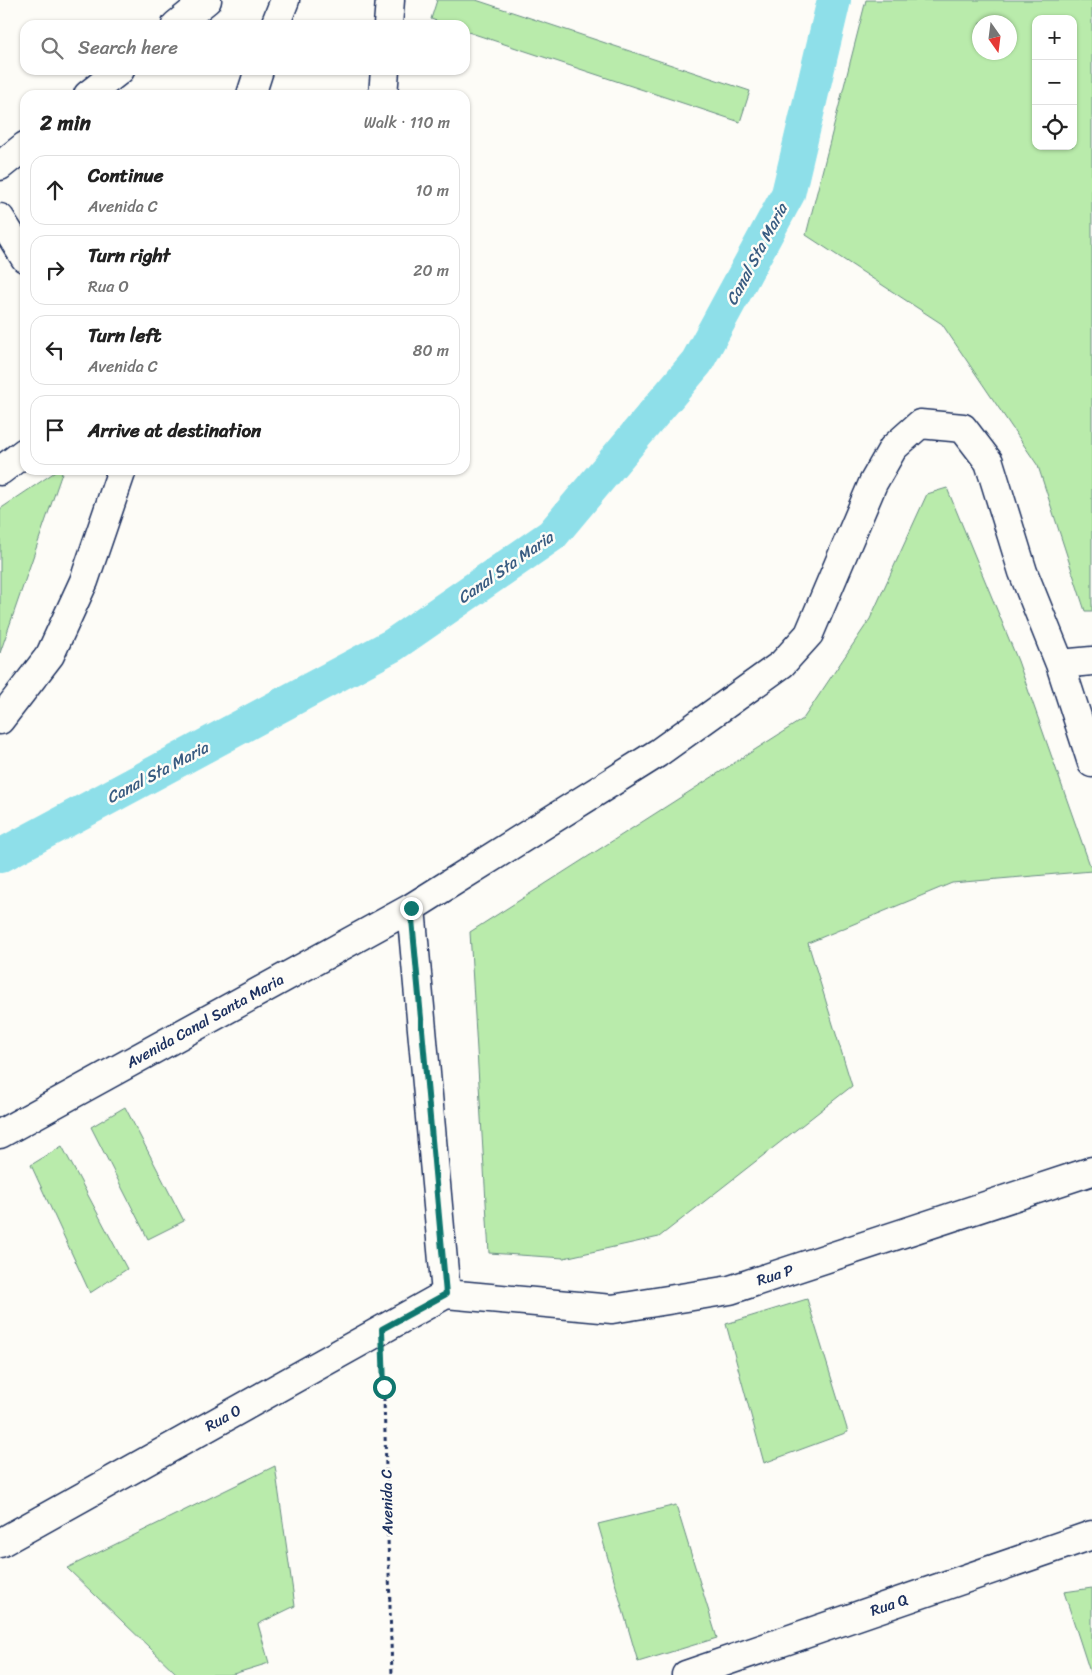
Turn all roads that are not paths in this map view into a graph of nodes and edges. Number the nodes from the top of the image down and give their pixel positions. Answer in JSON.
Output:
{"nodes":[{"id":1,"x":207,"y":0,"type":"edge"},
{"id":2,"x":285,"y":0,"type":"edge"},
{"id":3,"x":390,"y":0,"type":"edge"},
{"id":4,"x":182,"y":20,"type":"edge"},
{"id":5,"x":277,"y":20,"type":"edge"},
{"id":6,"x":388,"y":20,"type":"edge"},
{"id":7,"x":114,"y":75,"type":"edge"},
{"id":8,"x":257,"y":75,"type":"edge"},
{"id":9,"x":385,"y":75,"type":"edge"},
{"id":10,"x":94,"y":90,"type":"edge"},
{"id":11,"x":253,"y":90,"type":"edge"},
{"id":12,"x":384,"y":90,"type":"edge"},
{"id":13,"x":20,"y":150,"type":"edge"},
{"id":14,"x":0,"y":166,"type":"edge"},
{"id":15,"x":0,"y":218,"type":"edge"},
{"id":16,"x":20,"y":250,"type":"edge"},
{"id":17,"x":20,"y":456,"type":"edge"},
{"id":18,"x":0,"y":471,"type":"edge"},
{"id":19,"x":120,"y":475,"type":"edge"},
{"id":20,"x":1092,"y":661,"type":"edge"},
{"id":21,"x":1060,"y":664,"type":"junction"},
{"id":22,"x":0,"y":720,"type":"edge"},
{"id":23,"x":1092,"y":763,"type":"edge"},
{"id":24,"x":411,"y":908,"type":"junction"},
{"id":25,"x":0,"y":1134,"type":"edge"},
{"id":26,"x":1092,"y":1171,"type":"edge"},
{"id":27,"x":446,"y":1294,"type":"junction"},
{"id":28,"x":1092,"y":1535,"type":"edge"},
{"id":29,"x":0,"y":1543,"type":"edge"},
{"id":30,"x":686,"y":1675,"type":"edge"}],
"edges":[{"from":1,"to":4,"type":"street"},
{"from":2,"to":5,"type":"street"},
{"from":3,"to":6,"type":"street"},
{"from":7,"to":10,"type":"street"},
{"from":8,"to":11,"type":"street"},
{"from":9,"to":12,"type":"street"},
{"from":13,"to":14,"type":"street"},
{"from":15,"to":16,"type":"street"},
{"from":17,"to":18,"type":"street"},
{"from":19,"to":22,"type":"street"},
{"from":20,"to":21,"type":"street"},
{"from":21,"to":23,"type":"street","name":"Avenida Canal Santa Maria"},
{"from":21,"to":24,"type":"street","name":"Avenida Canal Santa Maria"},
{"from":24,"to":25,"type":"street","name":"Avenida Canal Santa Maria"},
{"from":24,"to":27,"type":"street"},
{"from":26,"to":27,"type":"street","name":"Rua P"},
{"from":27,"to":29,"type":"street","name":"Rua O"},
{"from":28,"to":30,"type":"street","name":"Rua Q"}]}
